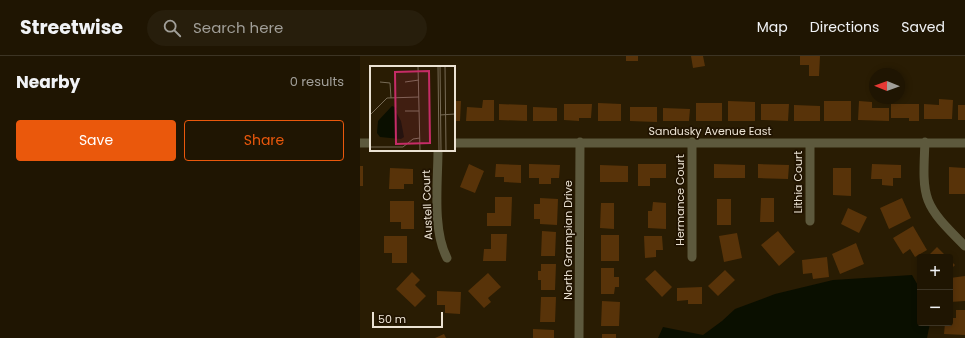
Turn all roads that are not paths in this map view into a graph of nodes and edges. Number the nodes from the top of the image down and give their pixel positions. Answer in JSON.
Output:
{"nodes":[{"id":1,"x":455,"y":142,"type":"edge"},
{"id":2,"x":580,"y":142,"type":"junction"},
{"id":3,"x":692,"y":142,"type":"junction"},
{"id":4,"x":925,"y":142,"type":"junction"},
{"id":5,"x":965,"y":142,"type":"edge"},
{"id":6,"x":810,"y":143,"type":"junction"},
{"id":7,"x":438,"y":151,"type":"edge"},
{"id":8,"x":810,"y":221,"type":"dead end"},
{"id":9,"x":965,"y":246,"type":"edge"},
{"id":10,"x":692,"y":257,"type":"dead end"},
{"id":11,"x":447,"y":258,"type":"dead end"},
{"id":12,"x":579,"y":338,"type":"edge"}],
"edges":[{"from":1,"to":2,"type":"street","name":"Sandusky Avenue East"},
{"from":2,"to":3,"type":"street","name":"Sandusky Avenue East"},
{"from":2,"to":12,"type":"street","name":"North Grampian Drive"},
{"from":3,"to":6,"type":"street","name":"Sandusky Avenue East"},
{"from":3,"to":10,"type":"street","name":"Hermance Court"},
{"from":4,"to":5,"type":"street","name":"Sandusky Avenue East"},
{"from":4,"to":6,"type":"street","name":"Sandusky Avenue East"},
{"from":4,"to":9,"type":"street"},
{"from":6,"to":8,"type":"street","name":"Lithia Court"},
{"from":7,"to":11,"type":"street","name":"Austell Court"}]}
